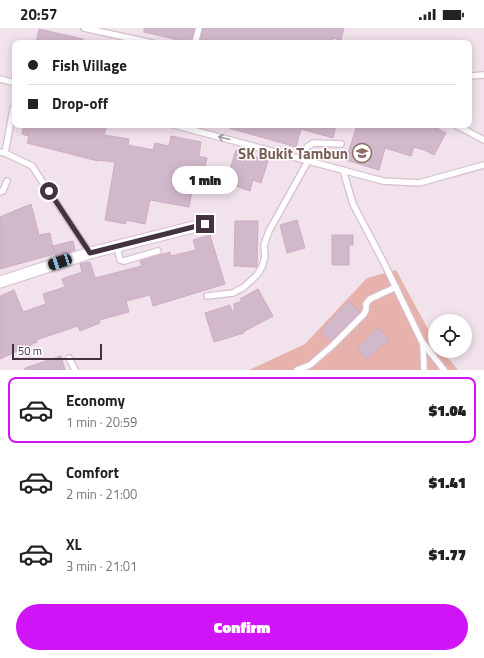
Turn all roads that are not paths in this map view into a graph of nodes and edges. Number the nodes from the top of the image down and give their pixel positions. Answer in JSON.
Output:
{"nodes":[{"id":1,"x":84,"y":28,"type":"edge"},
{"id":2,"x":199,"y":28,"type":"edge"},
{"id":3,"x":138,"y":40,"type":"edge"},
{"id":4,"x":196,"y":40,"type":"edge"},
{"id":5,"x":484,"y":74,"type":"edge"},
{"id":6,"x":472,"y":76,"type":"edge"},
{"id":7,"x":0,"y":79,"type":"edge"},
{"id":8,"x":12,"y":82,"type":"edge"},
{"id":9,"x":12,"y":113,"type":"edge"},
{"id":10,"x":185,"y":128,"type":"edge"},
{"id":11,"x":462,"y":128,"type":"edge"},
{"id":12,"x":484,"y":140,"type":"edge"},
{"id":13,"x":341,"y":144,"type":"dead end"},
{"id":14,"x":3,"y":152,"type":"edge"},
{"id":15,"x":299,"y":158,"type":"junction"},
{"id":16,"x":308,"y":161,"type":"junction"},
{"id":17,"x":484,"y":165,"type":"edge"},
{"id":18,"x":343,"y":170,"type":"junction"},
{"id":19,"x":7,"y":182,"type":"dead end"},
{"id":20,"x":0,"y":192,"type":"edge"},
{"id":21,"x":205,"y":224,"type":"dead end"},
{"id":22,"x":117,"y":246,"type":"junction"},
{"id":23,"x":158,"y":251,"type":"dead end"},
{"id":24,"x":90,"y":253,"type":"junction"},
{"id":25,"x":0,"y":282,"type":"edge"},
{"id":26,"x":396,"y":287,"type":"junction"},
{"id":27,"x":208,"y":296,"type":"dead end"},
{"id":28,"x":423,"y":344,"type":"junction"},
{"id":29,"x":69,"y":358,"type":"dead end"},
{"id":30,"x":75,"y":370,"type":"edge"},
{"id":31,"x":297,"y":370,"type":"edge"},
{"id":32,"x":424,"y":370,"type":"edge"},
{"id":33,"x":444,"y":370,"type":"edge"}],
"edges":[{"from":1,"to":3,"type":"lane"},
{"from":2,"to":4,"type":"lane"},
{"from":5,"to":6,"type":"lane"},
{"from":7,"to":8,"type":"lane"},
{"from":9,"to":14,"type":"lane"},
{"from":15,"to":10,"type":"lane","one_way":true},
{"from":11,"to":12,"type":"lane"},
{"from":13,"to":15,"type":"lane"},
{"from":14,"to":24,"type":"lane"},
{"from":15,"to":16,"type":"lane"},
{"from":16,"to":18,"type":"lane"},
{"from":16,"to":27,"type":"lane"},
{"from":17,"to":18,"type":"lane"},
{"from":18,"to":26,"type":"lane"},
{"from":19,"to":20,"type":"lane"},
{"from":21,"to":22,"type":"street"},
{"from":22,"to":23,"type":"lane"},
{"from":22,"to":24,"type":"street"},
{"from":24,"to":25,"type":"street"},
{"from":26,"to":28,"type":"lane"},
{"from":26,"to":31,"type":"lane"},
{"from":28,"to":32,"type":"lane"},
{"from":28,"to":33,"type":"lane"},
{"from":29,"to":30,"type":"lane"}]}
